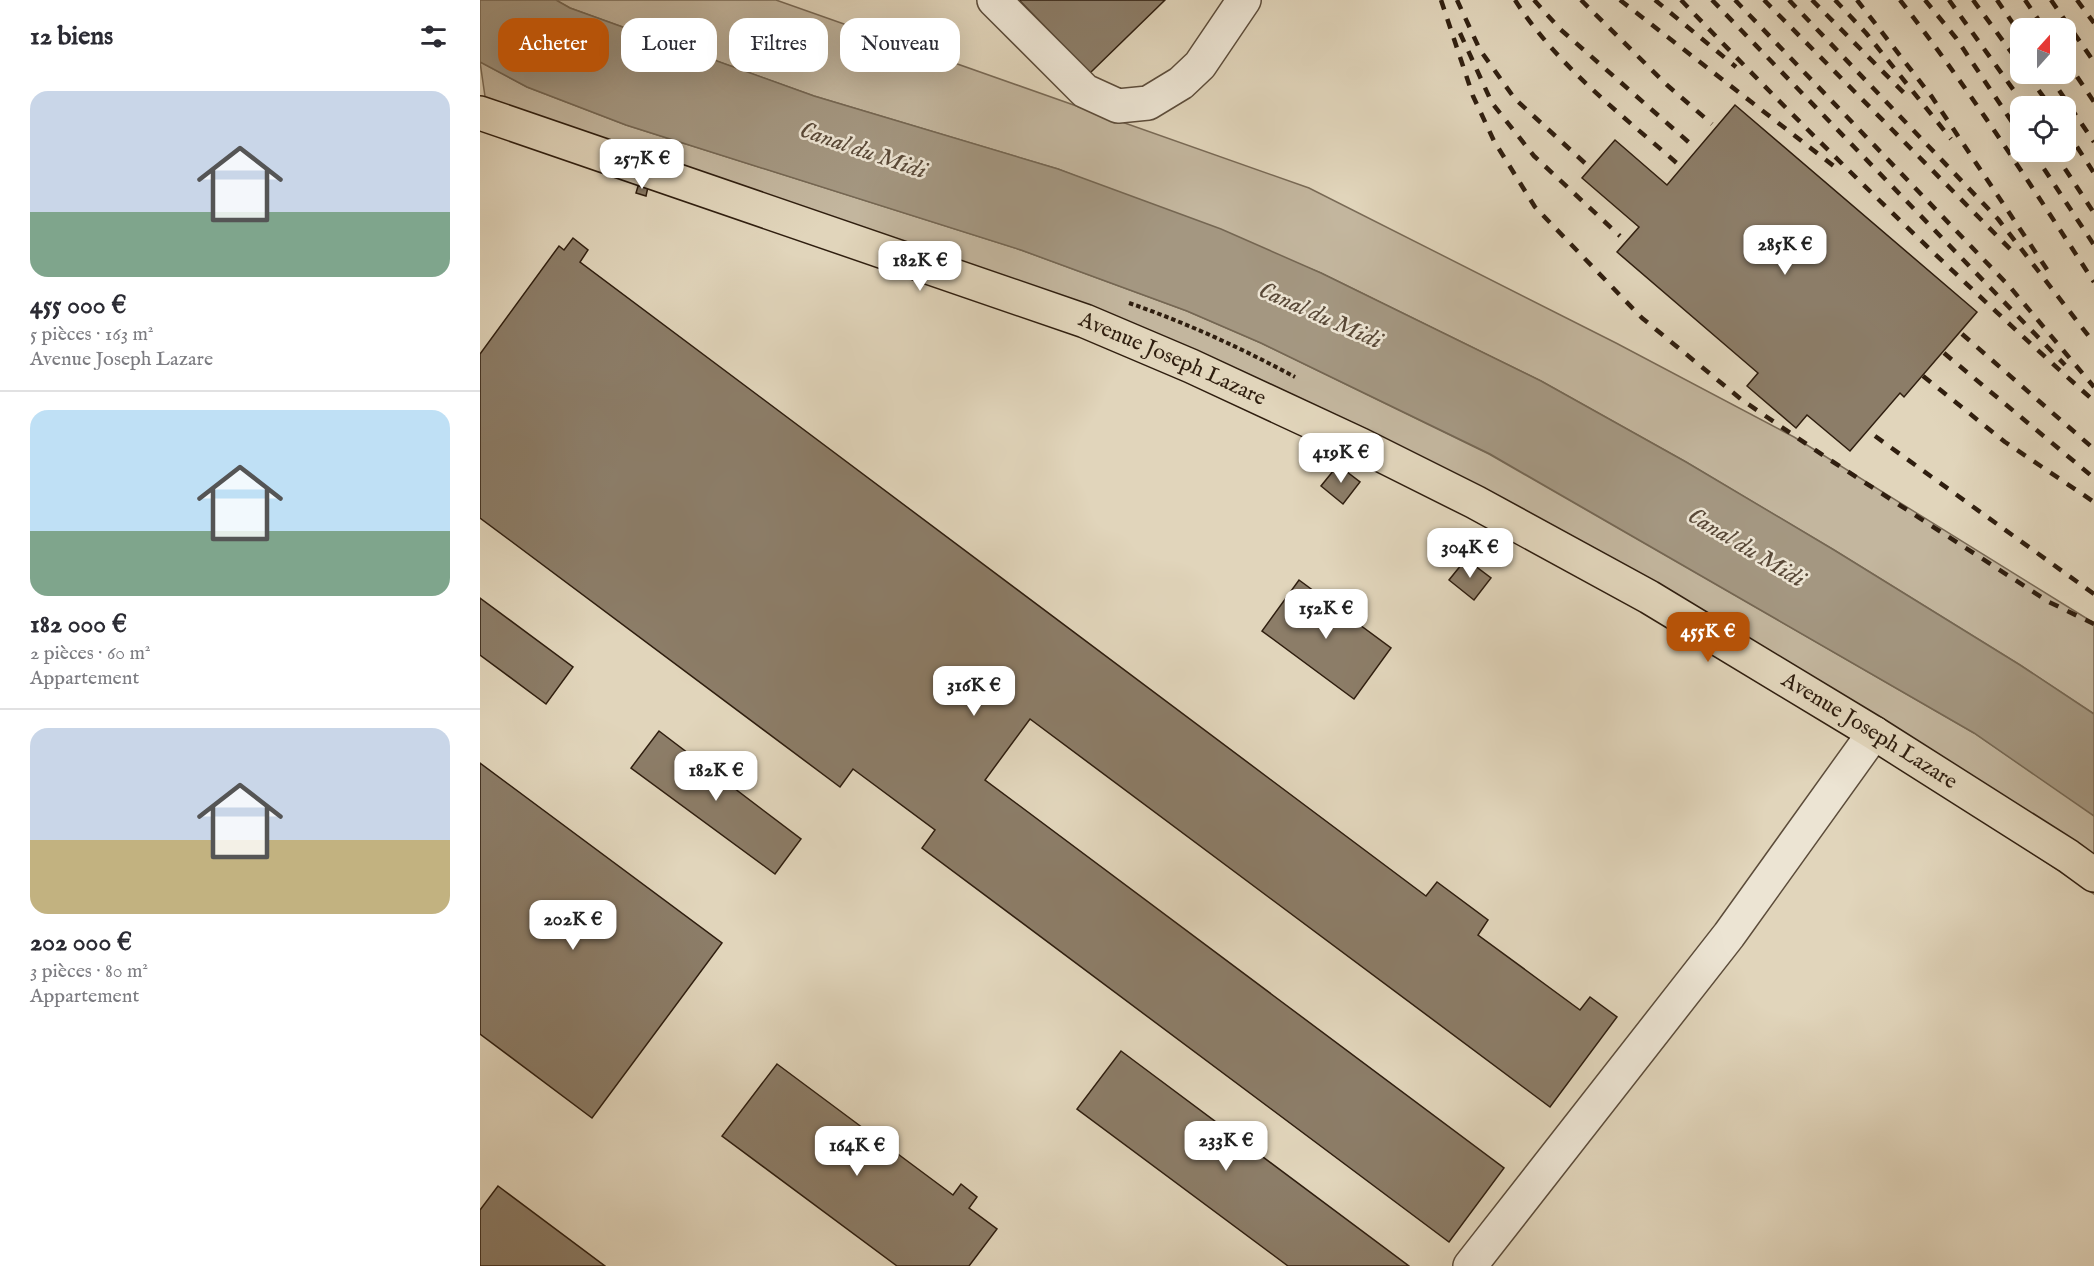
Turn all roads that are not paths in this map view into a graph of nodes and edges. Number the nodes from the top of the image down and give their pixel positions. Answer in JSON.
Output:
{"nodes":[{"id":1,"x":994,"y":0,"type":"edge"},
{"id":2,"x":1240,"y":3,"type":"edge"},
{"id":3,"x":480,"y":113,"type":"edge"},
{"id":4,"x":1874,"y":734,"type":"junction"},
{"id":5,"x":2094,"y":875,"type":"edge"},
{"id":6,"x":1470,"y":1266,"type":"edge"}],
"edges":[{"from":1,"to":2,"type":"lane"},
{"from":3,"to":4,"type":"main road","name":"Avenue Joseph Lazare"},
{"from":4,"to":5,"type":"main road","name":"Avenue Joseph Lazare"},
{"from":4,"to":6,"type":"lane"}]}
